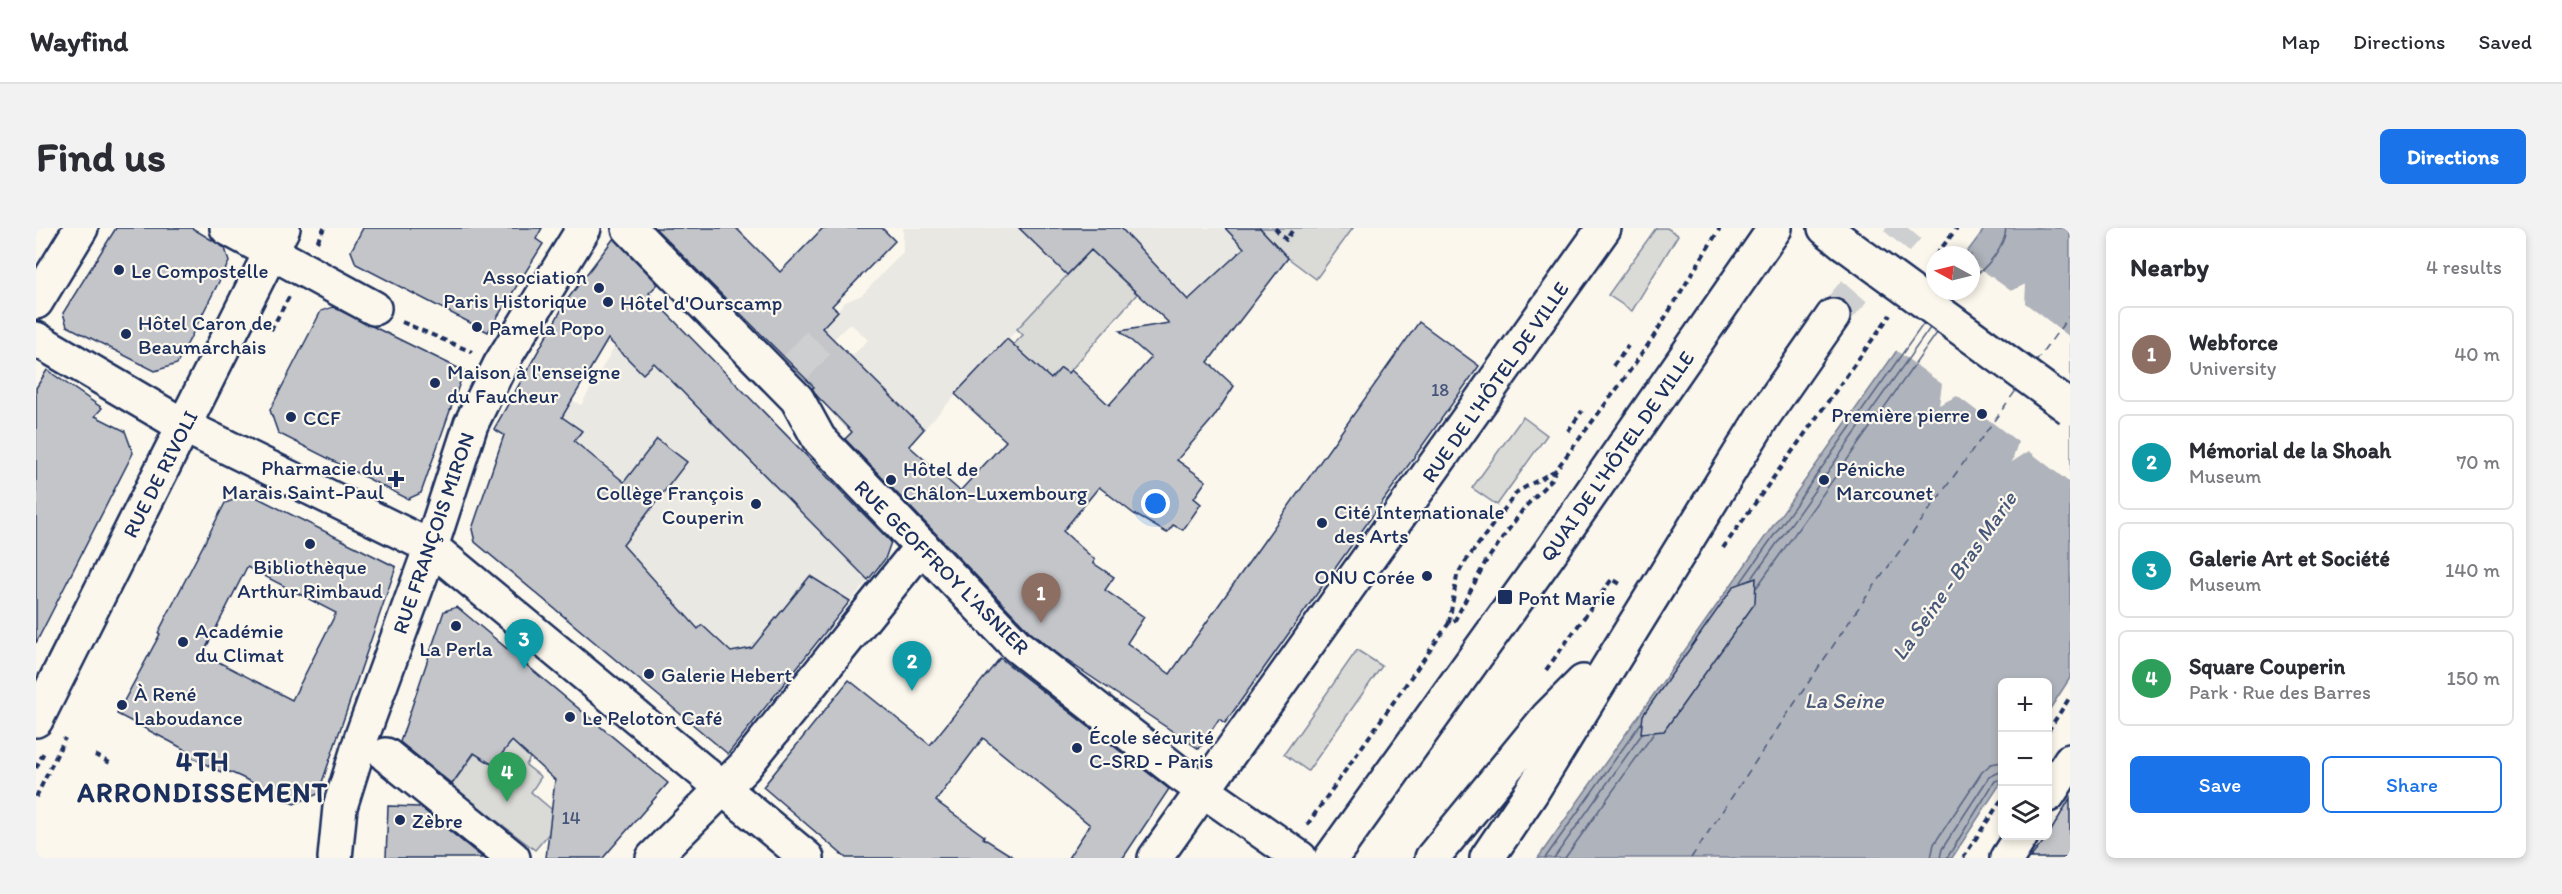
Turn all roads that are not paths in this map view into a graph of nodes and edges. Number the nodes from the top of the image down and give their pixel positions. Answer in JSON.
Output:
{"nodes":[{"id":1,"x":81,"y":228,"type":"edge"},
{"id":2,"x":227,"y":228,"type":"edge"},
{"id":3,"x":584,"y":228,"type":"edge"},
{"id":4,"x":629,"y":228,"type":"edge"},
{"id":5,"x":1604,"y":228,"type":"edge"},
{"id":6,"x":1775,"y":228,"type":"edge"},
{"id":7,"x":1834,"y":235,"type":"edge"},
{"id":8,"x":277,"y":240,"type":"edge"},
{"id":9,"x":36,"y":302,"type":"edge"},
{"id":10,"x":386,"y":314,"type":"road end"},
{"id":11,"x":1833,"y":316,"type":"tunnel mouth"},
{"id":12,"x":36,"y":339,"type":"edge"},
{"id":13,"x":2070,"y":408,"type":"edge"},
{"id":14,"x":194,"y":431,"type":"junction"},
{"id":15,"x":922,"y":546,"type":"junction"},
{"id":16,"x":431,"y":547,"type":"junction"},
{"id":17,"x":1626,"y":637,"type":"junction"},
{"id":18,"x":36,"y":720,"type":"edge"},
{"id":19,"x":376,"y":747,"type":"junction"},
{"id":20,"x":2070,"y":761,"type":"edge"},
{"id":21,"x":723,"y":787,"type":"junction"},
{"id":22,"x":2052,"y":789,"type":"edge"},
{"id":23,"x":1204,"y":791,"type":"junction"},
{"id":24,"x":2018,"y":840,"type":"edge"},
{"id":25,"x":1301,"y":845,"type":"edge"},
{"id":26,"x":335,"y":858,"type":"edge"},
{"id":27,"x":513,"y":858,"type":"edge"},
{"id":28,"x":653,"y":858,"type":"edge"},
{"id":29,"x":807,"y":858,"type":"edge"},
{"id":30,"x":1155,"y":858,"type":"edge"},
{"id":31,"x":1331,"y":858,"type":"edge"},
{"id":32,"x":1432,"y":858,"type":"edge"},
{"id":33,"x":1487,"y":858,"type":"edge"},
{"id":34,"x":2007,"y":858,"type":"edge"}],
"edges":[{"from":1,"to":9,"type":"street"},
{"from":2,"to":8,"type":"street"},
{"from":3,"to":16,"type":"street","name":"RUE FRANÇOIS MIRON"},
{"from":4,"to":15,"type":"street","name":"RUE GEOFFROY L'ASNIER"},
{"from":5,"to":23,"type":"street","name":"RUE DE L'HÔTEL DE VILLE"},
{"from":6,"to":31,"type":"street","name":"QUAI DE L'HÔTEL DE VILLE"},
{"from":7,"to":13,"type":"street","bridge":true},
{"from":8,"to":10,"type":"street"},
{"from":8,"to":14,"type":"street","name":"RUE DE RIVOLI"},
{"from":11,"to":17,"type":"street"},
{"from":12,"to":14,"type":"street"},
{"from":14,"to":16,"type":"street"},
{"from":14,"to":18,"type":"street","name":"RUE DE RIVOLI"},
{"from":15,"to":21,"type":"street"},
{"from":15,"to":23,"type":"street","name":"RUE GEOFFROY L'ASNIER"},
{"from":16,"to":19,"type":"street","name":"RUE FRANÇOIS MIRON"},
{"from":16,"to":21,"type":"street"},
{"from":17,"to":32,"type":"street"},
{"from":17,"to":33,"type":"street"},
{"from":19,"to":26,"type":"street","name":"RUE FRANÇOIS MIRON"},
{"from":19,"to":27,"type":"street"},
{"from":20,"to":22,"type":"street"},
{"from":21,"to":28,"type":"street"},
{"from":21,"to":29,"type":"street"},
{"from":23,"to":25,"type":"street","name":"RUE GEOFFROY L'ASNIER"},
{"from":23,"to":30,"type":"street","name":"RUE DE L'HÔTEL DE VILLE"},
{"from":24,"to":34,"type":"street"}]}
